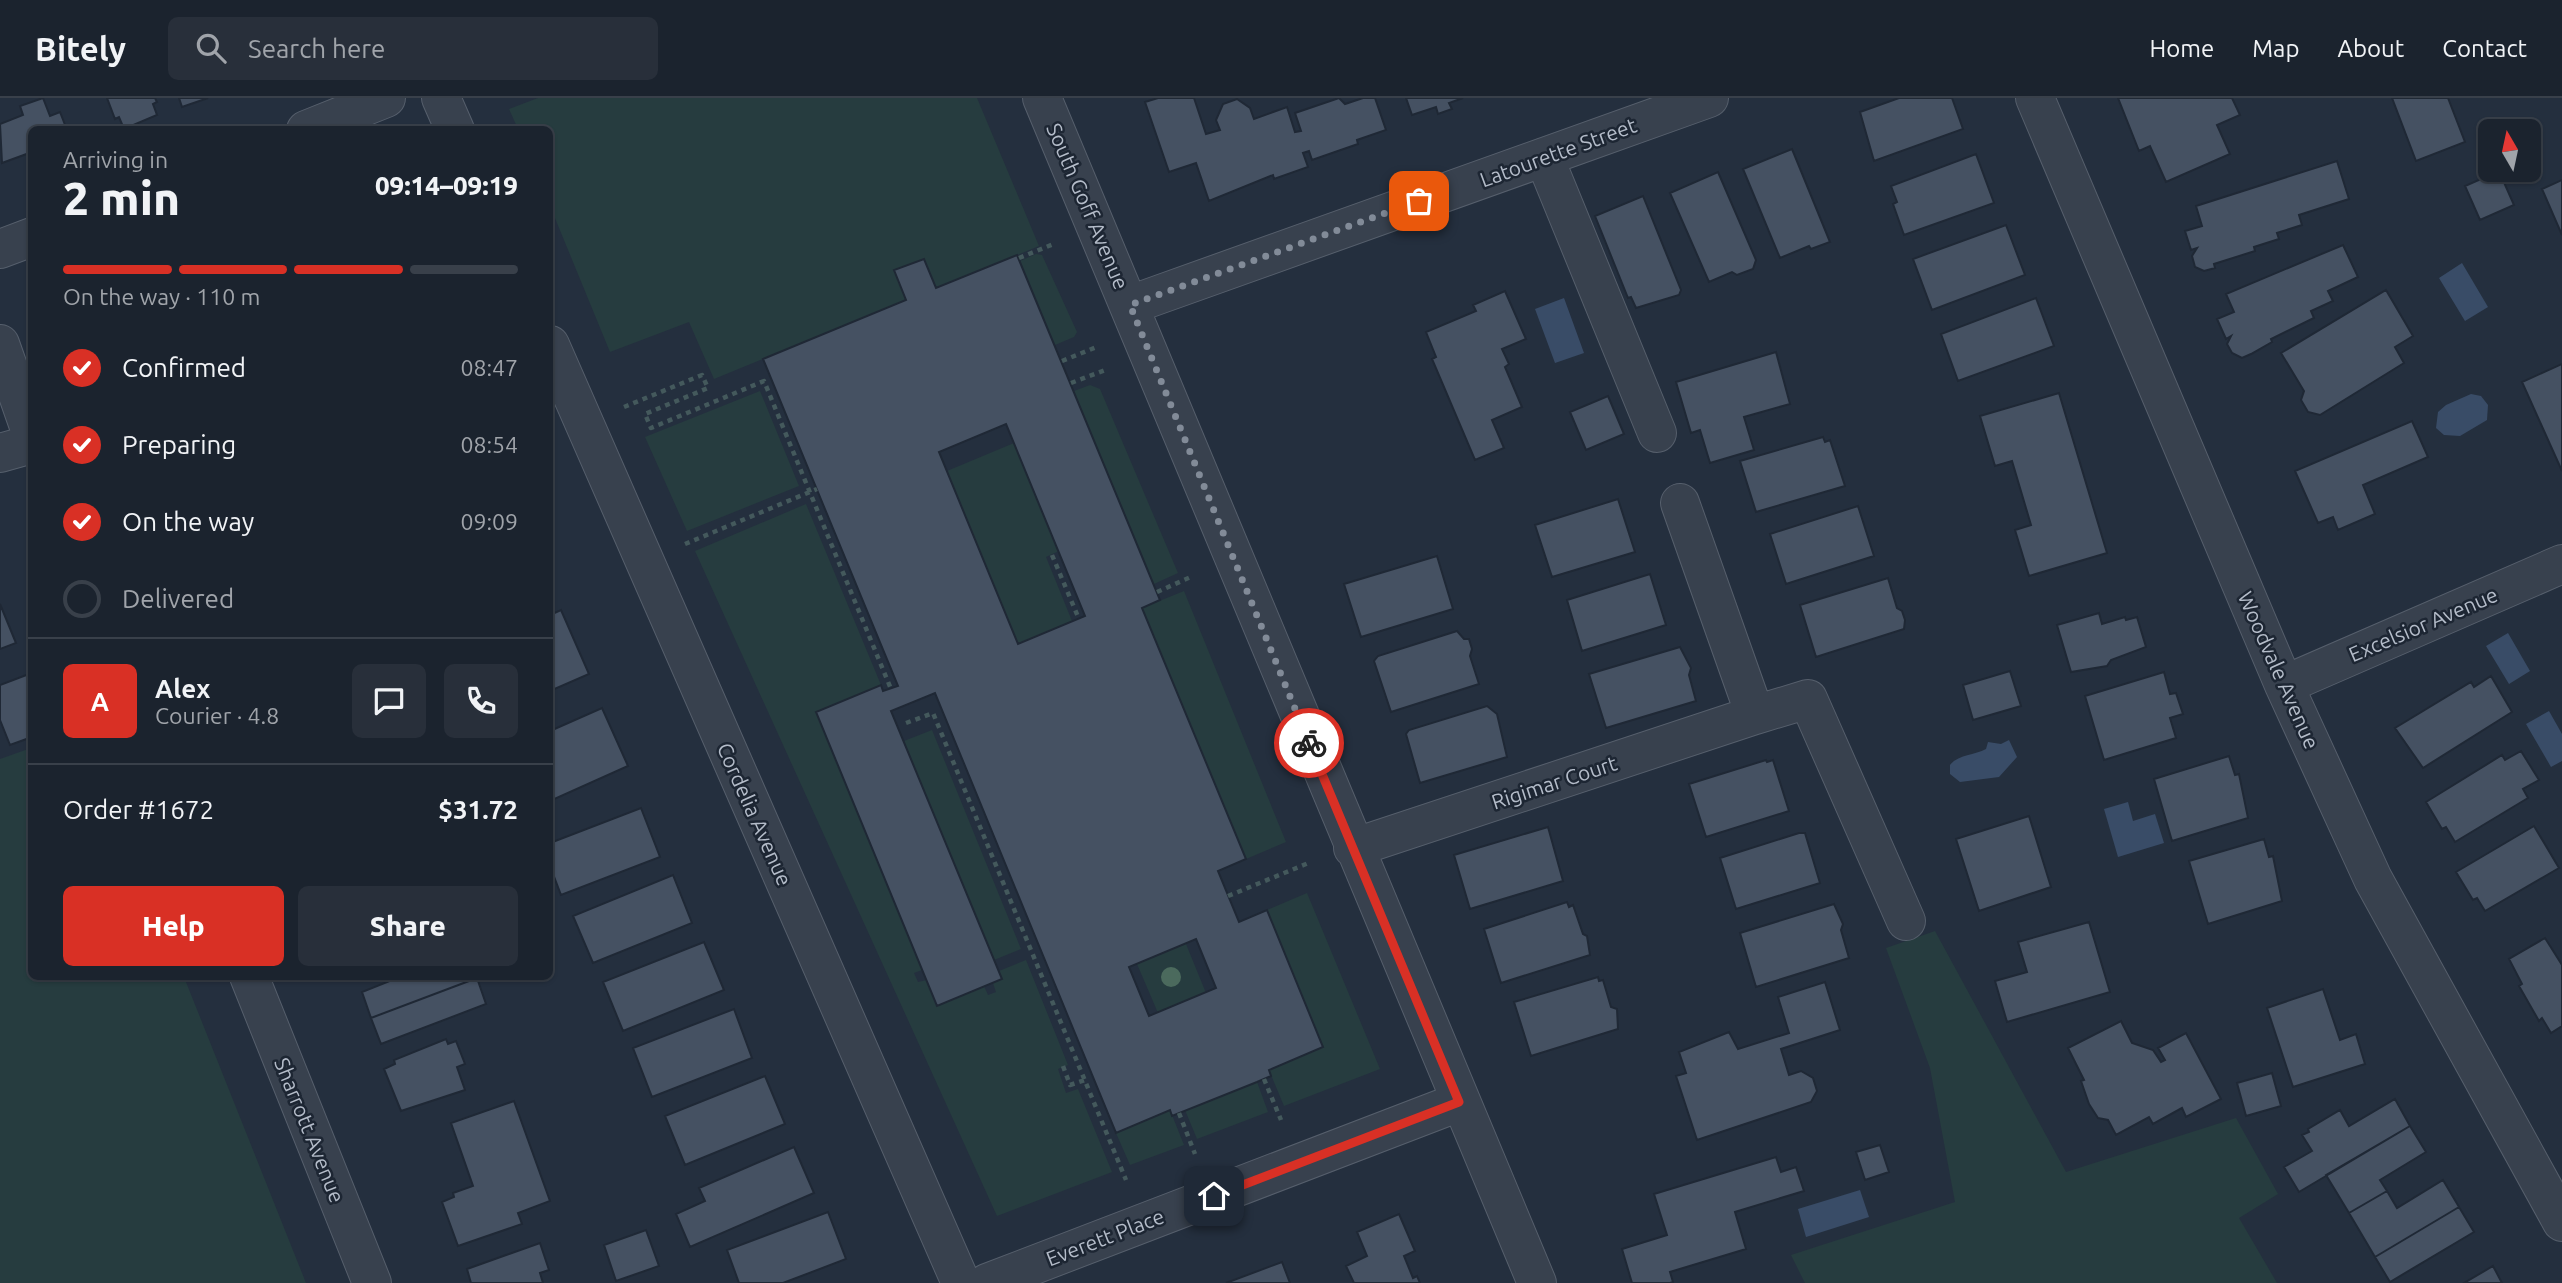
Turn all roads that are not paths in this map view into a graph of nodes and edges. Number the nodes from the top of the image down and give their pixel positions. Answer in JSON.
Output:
{"nodes":[{"id":1,"x":386,"y":98,"type":"edge"},
{"id":2,"x":441,"y":98,"type":"edge"},
{"id":3,"x":1042,"y":98,"type":"edge"},
{"id":4,"x":1709,"y":98,"type":"edge"},
{"id":5,"x":2035,"y":98,"type":"edge"},
{"id":6,"x":316,"y":126,"type":"edge"},
{"id":7,"x":453,"y":126,"type":"edge"},
{"id":8,"x":1544,"y":157,"type":"junction"},
{"id":9,"x":28,"y":238,"type":"edge"},
{"id":10,"x":0,"y":249,"type":"edge"},
{"id":11,"x":1130,"y":305,"type":"junction"},
{"id":12,"x":0,"y":344,"type":"edge"},
{"id":13,"x":553,"y":352,"type":"edge"},
{"id":14,"x":28,"y":424,"type":"edge"},
{"id":15,"x":1657,"y":433,"type":"dead end"},
{"id":16,"x":28,"y":445,"type":"edge"},
{"id":17,"x":0,"y":453,"type":"edge"},
{"id":18,"x":1680,"y":503,"type":"dead end"},
{"id":19,"x":2562,"y":564,"type":"edge"},
{"id":20,"x":2284,"y":685,"type":"junction"},
{"id":21,"x":1755,"y":715,"type":"junction"},
{"id":22,"x":1353,"y":848,"type":"junction"},
{"id":23,"x":1906,"y":921,"type":"dead end"},
{"id":24,"x":250,"y":980,"type":"edge"},
{"id":25,"x":1459,"y":1102,"type":"junction"},
{"id":26,"x":2562,"y":1222,"type":"edge"},
{"id":27,"x":372,"y":1283,"type":"edge"},
{"id":28,"x":961,"y":1283,"type":"edge"},
{"id":29,"x":987,"y":1283,"type":"edge"},
{"id":30,"x":1537,"y":1283,"type":"edge"}],
"edges":[{"from":1,"to":6,"type":"street"},
{"from":2,"to":7,"type":"street"},
{"from":3,"to":11,"type":"street","name":"South Goff Avenue"},
{"from":4,"to":8,"type":"street","name":"Latourette Street"},
{"from":5,"to":20,"type":"street","name":"Woodvale Avenue"},
{"from":8,"to":11,"type":"street","name":"Latourette Street"},
{"from":8,"to":15,"type":"street"},
{"from":9,"to":10,"type":"street"},
{"from":11,"to":22,"type":"street","name":"South Goff Avenue"},
{"from":12,"to":14,"type":"street"},
{"from":13,"to":28,"type":"street","name":"Cordelia Avenue"},
{"from":16,"to":17,"type":"street"},
{"from":18,"to":21,"type":"street"},
{"from":19,"to":20,"type":"street","name":"Excelsior Avenue"},
{"from":20,"to":26,"type":"street","name":"Woodvale Avenue"},
{"from":21,"to":22,"type":"street","name":"Rigimar Court"},
{"from":21,"to":23,"type":"street","name":"Rigimar Court"},
{"from":22,"to":25,"type":"street","name":"South Goff Avenue"},
{"from":24,"to":27,"type":"street","name":"Sharrott Avenue"},
{"from":25,"to":29,"type":"street","name":"Everett Place"},
{"from":25,"to":30,"type":"street","name":"South Goff Avenue"}]}
